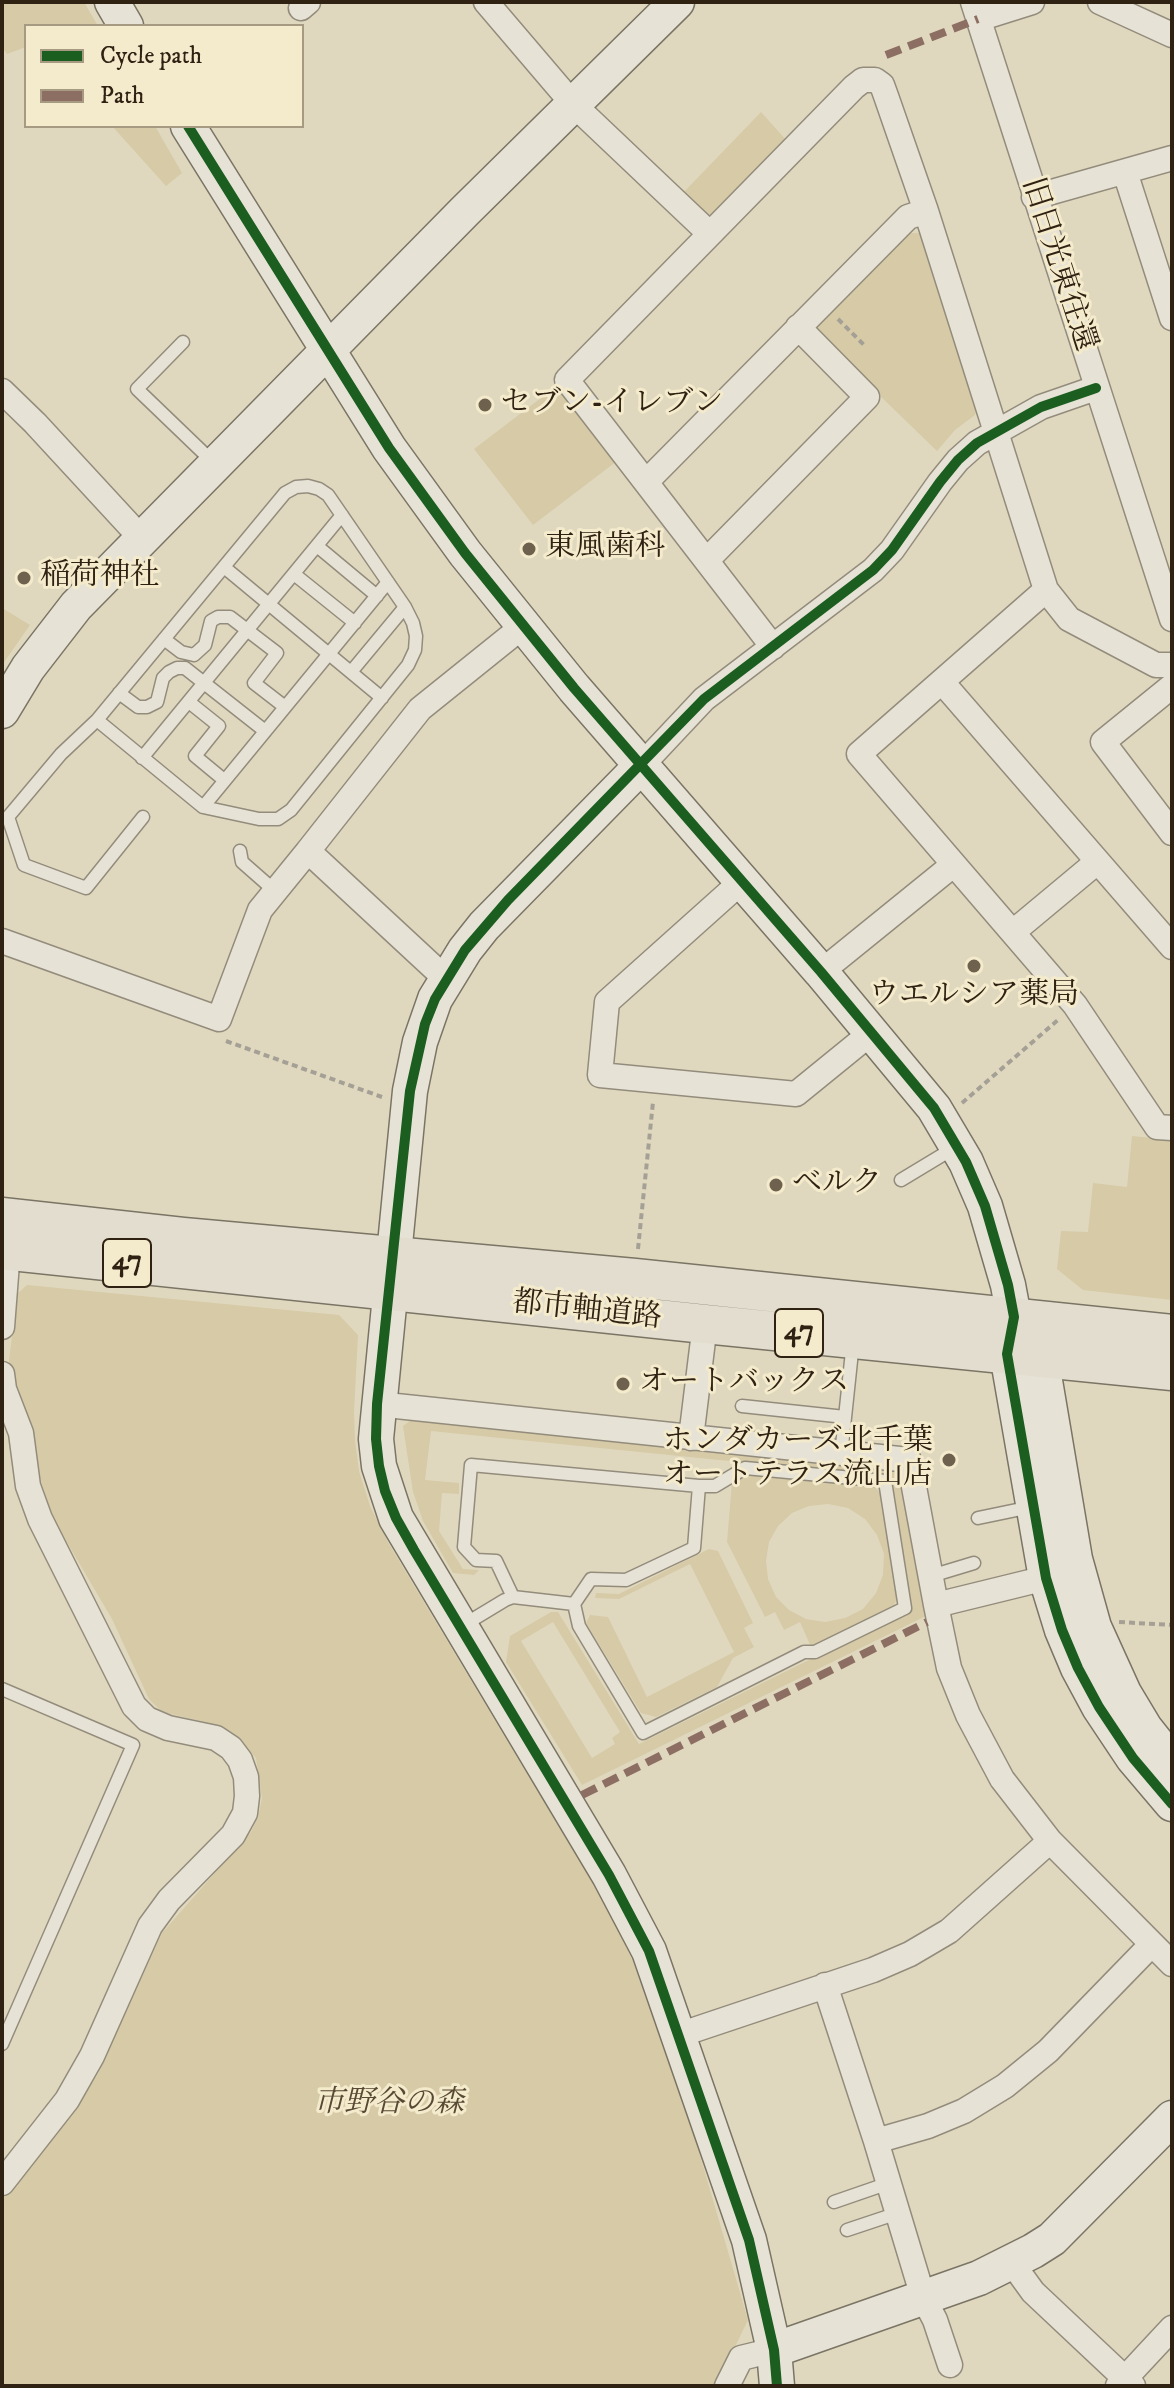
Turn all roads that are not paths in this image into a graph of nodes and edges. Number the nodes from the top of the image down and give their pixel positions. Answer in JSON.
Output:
{"nodes":[{"id":1,"x":112,"y":2,"type":"edge"},
{"id":2,"x":486,"y":2,"type":"edge"},
{"id":3,"x":677,"y":2,"type":"edge"},
{"id":4,"x":1032,"y":2,"type":"edge"},
{"id":5,"x":1100,"y":2,"type":"edge"},
{"id":6,"x":976,"y":11,"type":"edge"},
{"id":7,"x":125,"y":24,"type":"edge"},
{"id":8,"x":1172,"y":35,"type":"edge"},
{"id":9,"x":573,"y":104,"type":"junction"},
{"id":10,"x":189,"y":128,"type":"edge"},
{"id":11,"x":1172,"y":158,"type":"edge"},
{"id":12,"x":1125,"y":172,"type":"junction"},
{"id":13,"x":1034,"y":197,"type":"junction"},
{"id":14,"x":926,"y":211,"type":"junction"},
{"id":15,"x":709,"y":233,"type":"junction"},
{"id":16,"x":1172,"y":318,"type":"edge"},
{"id":17,"x":798,"y":327,"type":"junction"},
{"id":18,"x":183,"y":342,"type":"dead end"},
{"id":19,"x":330,"y":350,"type":"junction"},
{"id":20,"x":1096,"y":388,"type":"junction"},
{"id":21,"x":2,"y":391,"type":"edge"},
{"id":22,"x":995,"y":432,"type":"junction"},
{"id":23,"x":216,"y":465,"type":"junction"},
{"id":24,"x":647,"y":481,"type":"junction"},
{"id":25,"x":342,"y":515,"type":"junction"},
{"id":26,"x":143,"y":540,"type":"junction"},
{"id":27,"x":317,"y":546,"type":"junction"},
{"id":28,"x":1162,"y":549,"type":"edge"},
{"id":29,"x":707,"y":560,"type":"junction"},
{"id":30,"x":224,"y":567,"type":"junction"},
{"id":31,"x":294,"y":574,"type":"junction"},
{"id":32,"x":388,"y":582,"type":"junction"},
{"id":33,"x":1046,"y":590,"type":"junction"},
{"id":34,"x":377,"y":596,"type":"junction"},
{"id":35,"x":269,"y":604,"type":"junction"},
{"id":36,"x":405,"y":607,"type":"junction"},
{"id":37,"x":1172,"y":619,"type":"edge"},
{"id":38,"x":355,"y":623,"type":"junction"},
{"id":39,"x":522,"y":627,"type":"junction"},
{"id":40,"x":248,"y":630,"type":"junction"},
{"id":41,"x":164,"y":639,"type":"junction"},
{"id":42,"x":773,"y":647,"type":"junction"},
{"id":43,"x":329,"y":654,"type":"junction"},
{"id":44,"x":1172,"y":665,"type":"edge"},
{"id":45,"x":351,"y":672,"type":"junction"},
{"id":46,"x":942,"y":682,"type":"junction"},
{"id":47,"x":204,"y":684,"type":"junction"},
{"id":48,"x":1172,"y":686,"type":"edge"},
{"id":49,"x":119,"y":693,"type":"junction"},
{"id":50,"x":382,"y":698,"type":"junction"},
{"id":51,"x":189,"y":702,"type":"junction"},
{"id":52,"x":285,"y":707,"type":"junction"},
{"id":53,"x":2,"y":711,"type":"edge"},
{"id":54,"x":97,"y":720,"type":"junction"},
{"id":55,"x":265,"y":731,"type":"junction"},
{"id":56,"x":142,"y":758,"type":"junction"},
{"id":57,"x":642,"y":765,"type":"junction"},
{"id":58,"x":224,"y":780,"type":"junction"},
{"id":59,"x":203,"y":807,"type":"junction"},
{"id":60,"x":143,"y":817,"type":"dead end"},
{"id":61,"x":1172,"y":833,"type":"edge"},
{"id":62,"x":240,"y":851,"type":"dead end"},
{"id":63,"x":308,"y":851,"type":"junction"},
{"id":64,"x":1097,"y":862,"type":"junction"},
{"id":65,"x":953,"y":865,"type":"junction"},
{"id":66,"x":741,"y":882,"type":"junction"},
{"id":67,"x":275,"y":891,"type":"junction"},
{"id":68,"x":1013,"y":932,"type":"junction"},
{"id":69,"x":2,"y":941,"type":"edge"},
{"id":70,"x":1172,"y":947,"type":"edge"},
{"id":71,"x":821,"y":972,"type":"junction"},
{"id":72,"x":446,"y":979,"type":"junction"},
{"id":73,"x":871,"y":1033,"type":"junction"},
{"id":74,"x":1172,"y":1128,"type":"edge"},
{"id":75,"x":957,"y":1146,"type":"junction"},
{"id":76,"x":901,"y":1180,"type":"dead end"},
{"id":77,"x":4,"y":1239,"type":"edge"},
{"id":78,"x":391,"y":1273,"type":"junction"},
{"id":79,"x":1014,"y":1317,"type":"junction"},
{"id":80,"x":705,"y":1324,"type":"junction"},
{"id":81,"x":2,"y":1327,"type":"edge"},
{"id":82,"x":1172,"y":1334,"type":"edge"},
{"id":83,"x":854,"y":1338,"type":"junction"},
{"id":84,"x":1024,"y":1356,"type":"junction"},
{"id":85,"x":1172,"y":1371,"type":"edge"},
{"id":86,"x":2,"y":1374,"type":"edge"},
{"id":87,"x":377,"y":1404,"type":"junction"},
{"id":88,"x":742,"y":1406,"type":"dead end"},
{"id":89,"x":845,"y":1417,"type":"junction"},
{"id":90,"x":691,"y":1438,"type":"junction"},
{"id":91,"x":841,"y":1455,"type":"junction"},
{"id":92,"x":699,"y":1486,"type":"junction"},
{"id":93,"x":1034,"y":1507,"type":"junction"},
{"id":94,"x":978,"y":1518,"type":"dead end"},
{"id":95,"x":974,"y":1563,"type":"dead end"},
{"id":96,"x":931,"y":1576,"type":"junction"},
{"id":97,"x":1046,"y":1578,"type":"junction"},
{"id":98,"x":513,"y":1597,"type":"junction"},
{"id":99,"x":574,"y":1604,"type":"junction"},
{"id":100,"x":936,"y":1605,"type":"junction"},
{"id":101,"x":460,"y":1627,"type":"junction"},
{"id":102,"x":2,"y":1689,"type":"edge"},
{"id":103,"x":1172,"y":1762,"type":"edge"},
{"id":104,"x":1172,"y":1804,"type":"edge"},
{"id":105,"x":1050,"y":1841,"type":"junction"},
{"id":106,"x":1152,"y":1944,"type":"junction"},
{"id":107,"x":1172,"y":1964,"type":"edge"},
{"id":108,"x":825,"y":1985,"type":"junction"},
{"id":109,"x":679,"y":2035,"type":"junction"},
{"id":110,"x":2,"y":2044,"type":"edge"},
{"id":111,"x":1172,"y":2118,"type":"edge"},
{"id":112,"x":876,"y":2141,"type":"junction"},
{"id":113,"x":2,"y":2183,"type":"edge"},
{"id":114,"x":889,"y":2183,"type":"junction"},
{"id":115,"x":834,"y":2202,"type":"dead end"},
{"id":116,"x":898,"y":2213,"type":"junction"},
{"id":117,"x":847,"y":2230,"type":"dead end"},
{"id":118,"x":1012,"y":2263,"type":"junction"},
{"id":119,"x":923,"y":2297,"type":"junction"},
{"id":120,"x":1172,"y":2328,"type":"edge"},
{"id":121,"x":774,"y":2350,"type":"junction"},
{"id":122,"x":950,"y":2365,"type":"dead end"},
{"id":123,"x":1125,"y":2383,"type":"edge"},
{"id":124,"x":727,"y":2386,"type":"edge"},
{"id":125,"x":777,"y":2386,"type":"edge"}],
"edges":[{"from":1,"to":7,"type":"street"},
{"from":2,"to":9,"type":"street"},
{"from":3,"to":9,"type":"street"},
{"from":4,"to":6,"type":"street"},
{"from":5,"to":8,"type":"street"},
{"from":6,"to":13,"type":"street","name":"旧日光東往還"},
{"from":9,"to":15,"type":"street"},
{"from":9,"to":19,"type":"street"},
{"from":10,"to":19,"type":"street"},
{"from":11,"to":12,"type":"street"},
{"from":12,"to":13,"type":"street"},
{"from":12,"to":16,"type":"street"},
{"from":13,"to":20,"type":"street","name":"旧日光東往還"},
{"from":14,"to":15,"type":"street"},
{"from":14,"to":17,"type":"street"},
{"from":14,"to":22,"type":"street"},
{"from":15,"to":24,"type":"street"},
{"from":17,"to":24,"type":"street"},
{"from":17,"to":29,"type":"street"},
{"from":18,"to":23,"type":"lane"},
{"from":19,"to":23,"type":"street"},
{"from":19,"to":39,"type":"street"},
{"from":20,"to":22,"type":"street"},
{"from":20,"to":28,"type":"street","name":"旧日光東往還"},
{"from":21,"to":26,"type":"street"},
{"from":22,"to":33,"type":"street"},
{"from":22,"to":42,"type":"street"},
{"from":23,"to":26,"type":"street"},
{"from":24,"to":29,"type":"street"},
{"from":25,"to":27,"type":"lane"},
{"from":25,"to":30,"type":"lane"},
{"from":25,"to":32,"type":"lane"},
{"from":26,"to":53,"type":"street"},
{"from":27,"to":31,"type":"lane"},
{"from":27,"to":34,"type":"lane"},
{"from":28,"to":37,"type":"street","name":"旧日光東往還"},
{"from":29,"to":42,"type":"street"},
{"from":30,"to":35,"type":"lane"},
{"from":30,"to":41,"type":"lane"},
{"from":31,"to":35,"type":"lane"},
{"from":31,"to":38,"type":"lane"},
{"from":32,"to":34,"type":"lane"},
{"from":32,"to":36,"type":"lane"},
{"from":33,"to":44,"type":"street"},
{"from":33,"to":46,"type":"street"},
{"from":34,"to":38,"type":"lane"},
{"from":35,"to":40,"type":"lane"},
{"from":35,"to":43,"type":"lane"},
{"from":36,"to":45,"type":"lane"},
{"from":36,"to":50,"type":"lane"},
{"from":38,"to":43,"type":"lane"},
{"from":39,"to":57,"type":"street"},
{"from":39,"to":63,"type":"street"},
{"from":40,"to":41,"type":"lane"},
{"from":40,"to":47,"type":"lane"},
{"from":40,"to":52,"type":"lane"},
{"from":41,"to":49,"type":"lane"},
{"from":42,"to":57,"type":"street"},
{"from":43,"to":45,"type":"lane"},
{"from":43,"to":52,"type":"lane"},
{"from":45,"to":50,"type":"lane"},
{"from":46,"to":64,"type":"street"},
{"from":46,"to":65,"type":"street"},
{"from":47,"to":49,"type":"lane"},
{"from":47,"to":51,"type":"lane"},
{"from":47,"to":55,"type":"lane"},
{"from":48,"to":61,"type":"street"},
{"from":49,"to":54,"type":"lane"},
{"from":50,"to":59,"type":"lane"},
{"from":51,"to":56,"type":"lane"},
{"from":51,"to":58,"type":"lane"},
{"from":52,"to":55,"type":"lane"},
{"from":54,"to":56,"type":"lane"},
{"from":54,"to":60,"type":"lane"},
{"from":55,"to":58,"type":"lane"},
{"from":56,"to":59,"type":"lane"},
{"from":57,"to":66,"type":"street"},
{"from":57,"to":72,"type":"street"},
{"from":58,"to":59,"type":"lane"},
{"from":62,"to":67,"type":"lane"},
{"from":63,"to":67,"type":"street"},
{"from":63,"to":72,"type":"street"},
{"from":64,"to":68,"type":"street"},
{"from":64,"to":70,"type":"street"},
{"from":65,"to":68,"type":"street"},
{"from":65,"to":71,"type":"street"},
{"from":66,"to":71,"type":"street"},
{"from":66,"to":73,"type":"street"},
{"from":67,"to":69,"type":"street"},
{"from":68,"to":74,"type":"street"},
{"from":71,"to":73,"type":"street"},
{"from":72,"to":78,"type":"street"},
{"from":73,"to":75,"type":"street"},
{"from":75,"to":76,"type":"lane"},
{"from":75,"to":79,"type":"street"},
{"from":77,"to":78,"type":"main road","name":"都市軸道路","number":"47"},
{"from":77,"to":81,"type":"street"},
{"from":78,"to":79,"type":"main road","name":"都市軸道路","number":"47"},
{"from":78,"to":80,"type":"main road","name":"都市軸道路","number":"47"},
{"from":78,"to":87,"type":"street"},
{"from":79,"to":82,"type":"main road","name":"都市軸道路","number":"47"},
{"from":79,"to":84,"type":"street"},
{"from":80,"to":83,"type":"main road","name":"都市軸道路","number":"47"},
{"from":80,"to":90,"type":"street"},
{"from":83,"to":84,"type":"main road","name":"都市軸道路","number":"47"},
{"from":83,"to":89,"type":"lane"},
{"from":84,"to":85,"type":"main road","name":"都市軸道路","number":"47"},
{"from":84,"to":93,"type":"street"},
{"from":84,"to":103,"type":"street"},
{"from":86,"to":113,"type":"street"},
{"from":87,"to":90,"type":"street"},
{"from":87,"to":101,"type":"street"},
{"from":88,"to":89,"type":"lane"},
{"from":89,"to":91,"type":"lane"},
{"from":90,"to":91,"type":"street"},
{"from":91,"to":96,"type":"street"},
{"from":92,"to":98,"type":"lane"},
{"from":92,"to":99,"type":"lane"},
{"from":92,"to":99,"type":"lane"},
{"from":93,"to":94,"type":"lane"},
{"from":93,"to":97,"type":"street"},
{"from":95,"to":96,"type":"lane"},
{"from":96,"to":100,"type":"street"},
{"from":97,"to":100,"type":"street"},
{"from":97,"to":104,"type":"street"},
{"from":98,"to":99,"type":"lane"},
{"from":98,"to":101,"type":"lane"},
{"from":100,"to":105,"type":"street"},
{"from":101,"to":109,"type":"street"},
{"from":102,"to":110,"type":"lane"},
{"from":105,"to":106,"type":"street"},
{"from":105,"to":108,"type":"street"},
{"from":106,"to":107,"type":"street"},
{"from":106,"to":112,"type":"street"},
{"from":108,"to":109,"type":"street"},
{"from":108,"to":112,"type":"street"},
{"from":109,"to":121,"type":"street"},
{"from":111,"to":118,"type":"street"},
{"from":112,"to":114,"type":"street"},
{"from":114,"to":115,"type":"lane"},
{"from":114,"to":116,"type":"street"},
{"from":116,"to":117,"type":"lane"},
{"from":116,"to":119,"type":"street"},
{"from":118,"to":119,"type":"street"},
{"from":118,"to":123,"type":"street"},
{"from":119,"to":121,"type":"street"},
{"from":119,"to":122,"type":"street"},
{"from":120,"to":123,"type":"street"},
{"from":121,"to":124,"type":"street"},
{"from":121,"to":125,"type":"street"}]}
